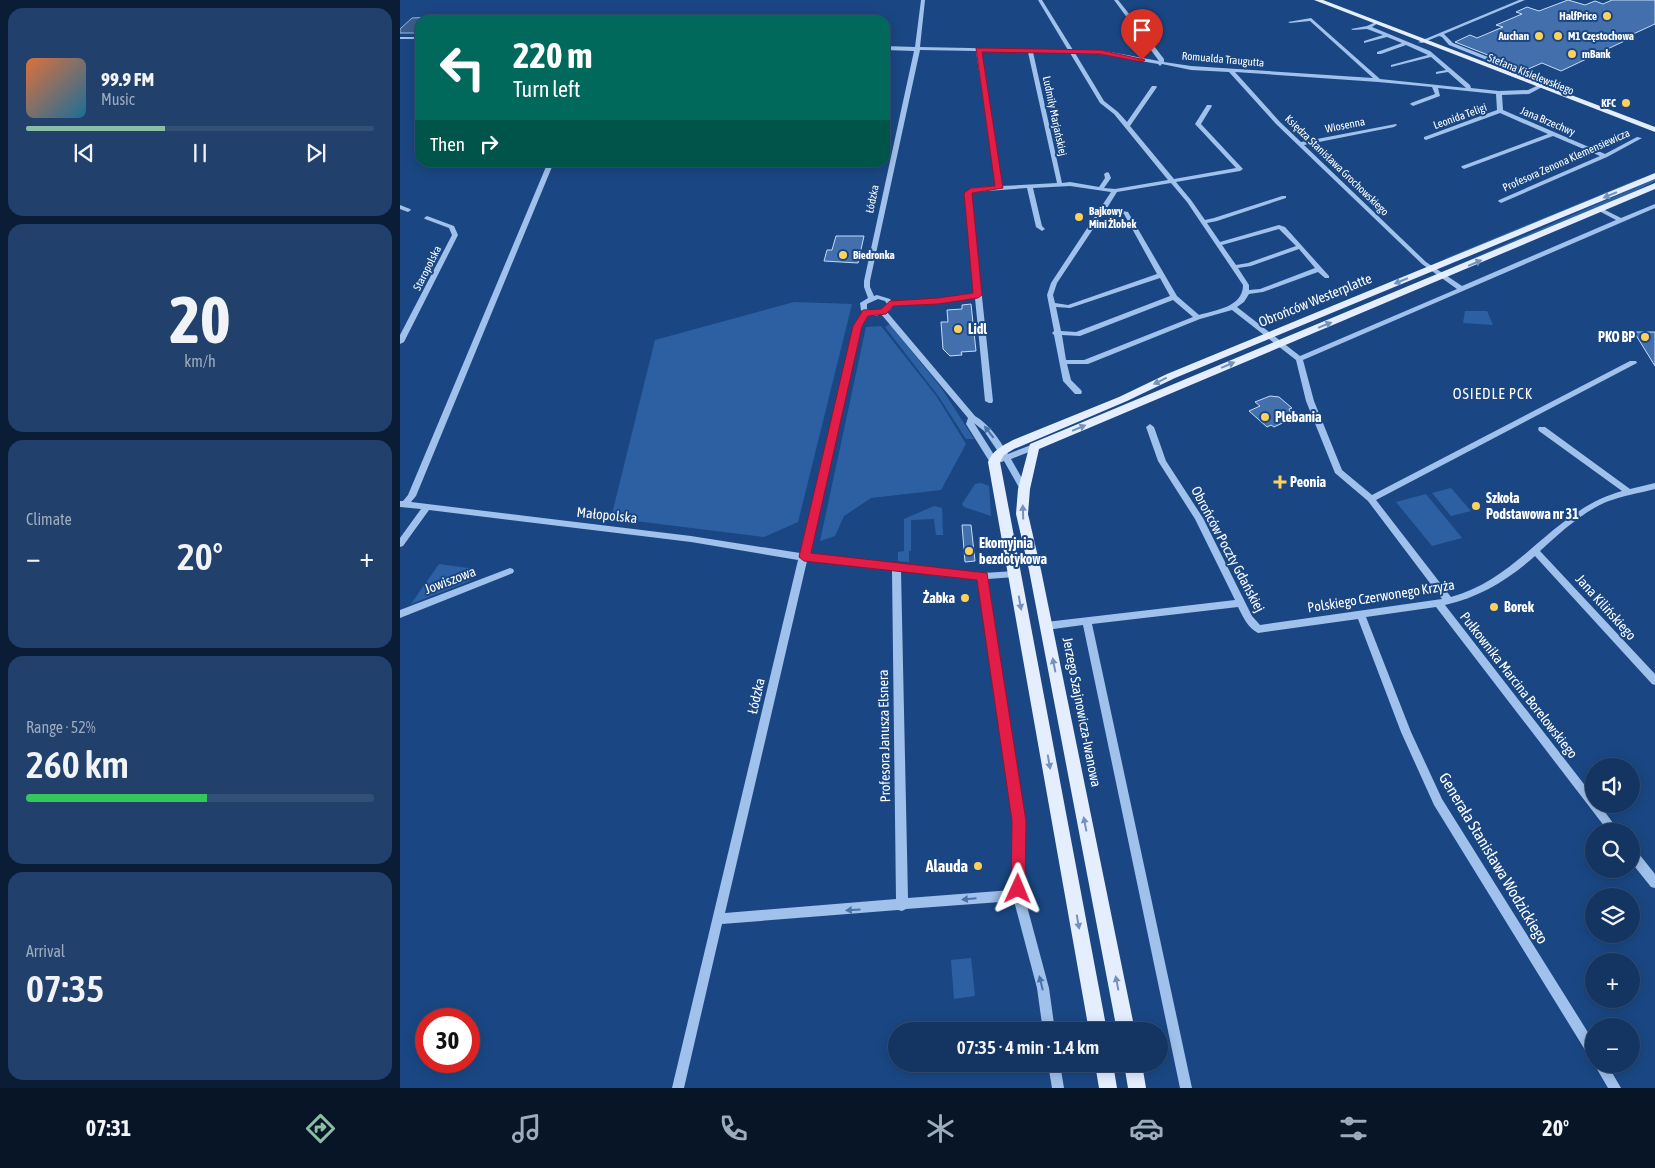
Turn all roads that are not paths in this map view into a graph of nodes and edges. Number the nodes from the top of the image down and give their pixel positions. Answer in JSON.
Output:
{"nodes":[{"id":1,"x":923,"y":0,"type":"edge"},
{"id":2,"x":1040,"y":0,"type":"edge"},
{"id":3,"x":1116,"y":0,"type":"edge"},
{"id":4,"x":1316,"y":0,"type":"edge"},
{"id":5,"x":1523,"y":0,"type":"edge"},
{"id":6,"x":1143,"y":10,"type":"dead end"},
{"id":7,"x":1290,"y":22,"type":"dead end"},
{"id":8,"x":1376,"y":23,"type":"junction"},
{"id":9,"x":1136,"y":27,"type":"junction"},
{"id":10,"x":1368,"y":27,"type":"junction"},
{"id":11,"x":1353,"y":29,"type":"dead end"},
{"id":12,"x":1439,"y":34,"type":"junction"},
{"id":13,"x":1387,"y":35,"type":"junction"},
{"id":14,"x":400,"y":38,"type":"edge"},
{"id":15,"x":415,"y":38,"type":"edge"},
{"id":16,"x":1422,"y":41,"type":"junction"},
{"id":17,"x":1366,"y":42,"type":"dead end"},
{"id":18,"x":1406,"y":43,"type":"junction"},
{"id":19,"x":890,"y":48,"type":"edge"},
{"id":20,"x":917,"y":48,"type":"junction"},
{"id":21,"x":978,"y":50,"type":"junction"},
{"id":22,"x":1030,"y":51,"type":"junction"},
{"id":23,"x":1072,"y":51,"type":"junction"},
{"id":24,"x":1379,"y":53,"type":"dead end"},
{"id":25,"x":1432,"y":55,"type":"junction"},
{"id":26,"x":1160,"y":64,"type":"junction"},
{"id":27,"x":1393,"y":66,"type":"dead end"},
{"id":28,"x":1450,"y":70,"type":"junction"},
{"id":29,"x":1231,"y":71,"type":"junction"},
{"id":30,"x":1522,"y":72,"type":"dead end"},
{"id":31,"x":1438,"y":73,"type":"dead end"},
{"id":32,"x":1378,"y":80,"type":"junction"},
{"id":33,"x":1434,"y":86,"type":"junction"},
{"id":34,"x":1154,"y":87,"type":"dead end"},
{"id":35,"x":1540,"y":87,"type":"junction"},
{"id":36,"x":1469,"y":90,"type":"junction"},
{"id":37,"x":1498,"y":93,"type":"junction"},
{"id":38,"x":1413,"y":104,"type":"dead end"},
{"id":39,"x":1208,"y":106,"type":"dead end"},
{"id":40,"x":1500,"y":112,"type":"junction"},
{"id":41,"x":1394,"y":125,"type":"dead end"},
{"id":42,"x":1127,"y":126,"type":"junction"},
{"id":43,"x":1655,"y":130,"type":"edge"},
{"id":44,"x":1552,"y":134,"type":"junction"},
{"id":45,"x":1655,"y":136,"type":"edge"},
{"id":46,"x":1426,"y":138,"type":"dead end"},
{"id":47,"x":1639,"y":138,"type":"dead end"},
{"id":48,"x":1300,"y":144,"type":"junction"},
{"id":49,"x":1605,"y":156,"type":"junction"},
{"id":50,"x":549,"y":167,"type":"edge"},
{"id":51,"x":1464,"y":167,"type":"dead end"},
{"id":52,"x":1106,"y":174,"type":"dead end"},
{"id":53,"x":1655,"y":176,"type":"edge"},
{"id":54,"x":1174,"y":182,"type":"junction"},
{"id":55,"x":1060,"y":185,"type":"junction"},
{"id":56,"x":1030,"y":186,"type":"junction"},
{"id":57,"x":1655,"y":186,"type":"edge"},
{"id":58,"x":999,"y":188,"type":"junction"},
{"id":59,"x":1101,"y":188,"type":"junction"},
{"id":60,"x":1115,"y":192,"type":"junction"},
{"id":61,"x":1284,"y":197,"type":"dead end"},
{"id":62,"x":1501,"y":201,"type":"dead end"},
{"id":63,"x":1655,"y":206,"type":"edge"},
{"id":64,"x":400,"y":207,"type":"edge"},
{"id":65,"x":1103,"y":208,"type":"junction"},
{"id":66,"x":408,"y":210,"type":"dead end"},
{"id":67,"x":1601,"y":210,"type":"junction"},
{"id":68,"x":427,"y":218,"type":"dead end"},
{"id":69,"x":1620,"y":220,"type":"junction"},
{"id":70,"x":1204,"y":222,"type":"junction"},
{"id":71,"x":1042,"y":229,"type":"dead end"},
{"id":72,"x":1218,"y":244,"type":"junction"},
{"id":73,"x":1299,"y":247,"type":"junction"},
{"id":74,"x":1234,"y":267,"type":"junction"},
{"id":75,"x":1319,"y":269,"type":"junction"},
{"id":76,"x":1432,"y":269,"type":"junction"},
{"id":77,"x":1161,"y":274,"type":"junction"},
{"id":78,"x":1443,"y":276,"type":"junction"},
{"id":79,"x":1326,"y":277,"type":"dead end"},
{"id":80,"x":1462,"y":289,"type":"junction"},
{"id":81,"x":1247,"y":292,"type":"junction"},
{"id":82,"x":978,"y":295,"type":"junction"},
{"id":83,"x":1174,"y":297,"type":"junction"},
{"id":84,"x":871,"y":298,"type":"junction"},
{"id":85,"x":890,"y":304,"type":"junction"},
{"id":86,"x":1051,"y":304,"type":"junction"},
{"id":87,"x":1233,"y":307,"type":"junction"},
{"id":88,"x":866,"y":312,"type":"junction"},
{"id":89,"x":883,"y":312,"type":"junction"},
{"id":90,"x":1198,"y":318,"type":"junction"},
{"id":91,"x":1056,"y":333,"type":"junction"},
{"id":92,"x":1269,"y":335,"type":"junction"},
{"id":93,"x":400,"y":342,"type":"edge"},
{"id":94,"x":1280,"y":343,"type":"junction"},
{"id":95,"x":1299,"y":359,"type":"junction"},
{"id":96,"x":1063,"y":362,"type":"junction"},
{"id":97,"x":1633,"y":363,"type":"dead end"},
{"id":98,"x":1078,"y":392,"type":"dead end"},
{"id":99,"x":989,"y":401,"type":"dead end"},
{"id":100,"x":972,"y":418,"type":"junction"},
{"id":101,"x":1150,"y":427,"type":"dead end"},
{"id":102,"x":1542,"y":429,"type":"dead end"},
{"id":103,"x":1034,"y":447,"type":"junction"},
{"id":104,"x":1000,"y":457,"type":"junction"},
{"id":105,"x":1655,"y":486,"type":"edge"},
{"id":106,"x":1024,"y":489,"type":"junction"},
{"id":107,"x":1629,"y":492,"type":"junction"},
{"id":108,"x":1371,"y":499,"type":"junction"},
{"id":109,"x":403,"y":504,"type":"edge"},
{"id":110,"x":427,"y":507,"type":"junction"},
{"id":111,"x":400,"y":544,"type":"edge"},
{"id":112,"x":1535,"y":551,"type":"junction"},
{"id":113,"x":804,"y":557,"type":"junction"},
{"id":114,"x":896,"y":566,"type":"junction"},
{"id":115,"x":510,"y":571,"type":"dead end"},
{"id":116,"x":1015,"y":574,"type":"junction"},
{"id":117,"x":983,"y":576,"type":"junction"},
{"id":118,"x":1443,"y":602,"type":"junction"},
{"id":119,"x":1240,"y":603,"type":"junction"},
{"id":120,"x":400,"y":614,"type":"edge"},
{"id":121,"x":1361,"y":615,"type":"junction"},
{"id":122,"x":1087,"y":621,"type":"junction"},
{"id":123,"x":1046,"y":626,"type":"junction"},
{"id":124,"x":1258,"y":629,"type":"joint"},
{"id":125,"x":1655,"y":681,"type":"edge"},
{"id":126,"x":1608,"y":823,"type":"edge"},
{"id":127,"x":1640,"y":864,"type":"edge"},
{"id":128,"x":1655,"y":883,"type":"edge"},
{"id":129,"x":1018,"y":895,"type":"junction"},
{"id":130,"x":902,"y":906,"type":"junction"},
{"id":131,"x":718,"y":919,"type":"junction"},
{"id":132,"x":1049,"y":1022,"type":"edge"},
{"id":133,"x":1096,"y":1022,"type":"edge"},
{"id":134,"x":1124,"y":1022,"type":"edge"},
{"id":135,"x":1585,"y":1039,"type":"edge"},
{"id":136,"x":1055,"y":1072,"type":"edge"},
{"id":137,"x":1105,"y":1072,"type":"edge"},
{"id":138,"x":1134,"y":1072,"type":"edge"},
{"id":139,"x":1606,"y":1073,"type":"edge"},
{"id":140,"x":678,"y":1088,"type":"edge"},
{"id":141,"x":1058,"y":1088,"type":"edge"},
{"id":142,"x":1108,"y":1088,"type":"edge"},
{"id":143,"x":1137,"y":1088,"type":"edge"},
{"id":144,"x":1186,"y":1088,"type":"edge"},
{"id":145,"x":1615,"y":1088,"type":"edge"}],
"edges":[{"from":1,"to":20,"type":"street","name":"Łódzka"},
{"from":2,"to":23,"type":"street"},
{"from":3,"to":9,"type":"street"},
{"from":4,"to":8,"type":"main road","name":"Stefana Kisielewskiego"},
{"from":5,"to":12,"type":"street"},
{"from":6,"to":9,"type":"street"},
{"from":7,"to":32,"type":"street"},
{"from":8,"to":10,"type":"street"},
{"from":8,"to":16,"type":"main road","name":"Stefana Kisielewskiego"},
{"from":9,"to":26,"type":"street"},
{"from":10,"to":11,"type":"street"},
{"from":10,"to":13,"type":"street"},
{"from":12,"to":16,"type":"street"},
{"from":12,"to":30,"type":"street"},
{"from":13,"to":17,"type":"street"},
{"from":13,"to":18,"type":"street"},
{"from":14,"to":15,"type":"street"},
{"from":16,"to":35,"type":"main road","name":"Stefana Kisielewskiego"},
{"from":18,"to":24,"type":"street"},
{"from":18,"to":25,"type":"street"},
{"from":19,"to":20,"type":"street","name":"Romualda Traugutta"},
{"from":20,"to":21,"type":"street","name":"Romualda Traugutta"},
{"from":20,"to":84,"type":"street","name":"Łódzka"},
{"from":21,"to":22,"type":"street","name":"Romualda Traugutta"},
{"from":21,"to":58,"type":"street"},
{"from":22,"to":23,"type":"street","name":"Romualda Traugutta"},
{"from":22,"to":55,"type":"street","name":"Ludmiły Marjańskiej"},
{"from":23,"to":26,"type":"street","name":"Romualda Traugutta"},
{"from":23,"to":42,"type":"street"},
{"from":25,"to":27,"type":"street"},
{"from":25,"to":28,"type":"street"},
{"from":26,"to":29,"type":"street","name":"Romualda Traugutta"},
{"from":28,"to":31,"type":"street"},
{"from":28,"to":36,"type":"street"},
{"from":29,"to":32,"type":"street","name":"Romualda Traugutta"},
{"from":29,"to":48,"type":"street","name":"Księdza Stanisława Grochowskiego"},
{"from":32,"to":33,"type":"street","name":"Romualda Traugutta"},
{"from":33,"to":36,"type":"street","name":"Romualda Traugutta"},
{"from":33,"to":38,"type":"street"},
{"from":34,"to":42,"type":"street"},
{"from":35,"to":37,"type":"street","name":"Romualda Traugutta"},
{"from":35,"to":43,"type":"main road","name":"Stefana Kisielewskiego"},
{"from":35,"to":45,"type":"main road","name":"Stefana Kisielewskiego"},
{"from":36,"to":37,"type":"street","name":"Romualda Traugutta"},
{"from":37,"to":40,"type":"street","name":"Jana Brzechwy"},
{"from":39,"to":54,"type":"street"},
{"from":40,"to":44,"type":"street","name":"Jana Brzechwy"},
{"from":40,"to":46,"type":"street","name":"Leonida Teligi"},
{"from":41,"to":48,"type":"street","name":"Wiosenna"},
{"from":42,"to":54,"type":"street"},
{"from":44,"to":49,"type":"street","name":"Jana Brzechwy"},
{"from":44,"to":51,"type":"street"},
{"from":47,"to":49,"type":"street","name":"Profesora Zenona Klemensiewicza"},
{"from":48,"to":76,"type":"street","name":"Księdza Stanisława Grochowskiego"},
{"from":49,"to":62,"type":"street","name":"Profesora Zenona Klemensiewicza"},
{"from":50,"to":109,"type":"street","name":"Małopolska"},
{"from":52,"to":59,"type":"street"},
{"from":53,"to":76,"type":"main road","name":"Obrońców Westerplatte","one_way":true},
{"from":54,"to":60,"type":"street"},
{"from":54,"to":70,"type":"street"},
{"from":55,"to":56,"type":"street"},
{"from":55,"to":59,"type":"street"},
{"from":56,"to":58,"type":"street"},
{"from":56,"to":71,"type":"street"},
{"from":57,"to":67,"type":"main road","name":"Obrońców Westerplatte"},
{"from":58,"to":82,"type":"street"},
{"from":59,"to":60,"type":"street"},
{"from":60,"to":65,"type":"street"},
{"from":61,"to":70,"type":"street"},
{"from":63,"to":69,"type":"street"},
{"from":64,"to":66,"type":"street"},
{"from":65,"to":77,"type":"street"},
{"from":65,"to":86,"type":"street"},
{"from":67,"to":69,"type":"street"},
{"from":78,"to":67,"type":"main road","name":"Obrońców Westerplatte","one_way":true},
{"from":68,"to":93,"type":"street","name":"Staropolska"},
{"from":69,"to":80,"type":"street"},
{"from":70,"to":72,"type":"street"},
{"from":72,"to":73,"type":"street"},
{"from":72,"to":74,"type":"street"},
{"from":73,"to":74,"type":"street"},
{"from":73,"to":75,"type":"street"},
{"from":74,"to":81,"type":"street"},
{"from":75,"to":79,"type":"street"},
{"from":75,"to":81,"type":"street"},
{"from":76,"to":78,"type":"street","name":"Księdza Stanisława Grochowskiego"},
{"from":76,"to":92,"type":"main road","name":"Obrońców Westerplatte","one_way":true},
{"from":77,"to":83,"type":"street"},
{"from":77,"to":86,"type":"street"},
{"from":78,"to":80,"type":"street","name":"Księdza Stanisława Grochowskiego"},
{"from":94,"to":78,"type":"main road","name":"Obrońców Westerplatte","one_way":true},
{"from":80,"to":95,"type":"street"},
{"from":81,"to":87,"type":"street"},
{"from":82,"to":85,"type":"street"},
{"from":82,"to":99,"type":"street"},
{"from":83,"to":90,"type":"street"},
{"from":83,"to":91,"type":"street"},
{"from":84,"to":85,"type":"street"},
{"from":84,"to":88,"type":"street","name":"Łódzka"},
{"from":85,"to":89,"type":"street"},
{"from":86,"to":91,"type":"street"},
{"from":87,"to":90,"type":"street"},
{"from":87,"to":92,"type":"street"},
{"from":88,"to":89,"type":"street"},
{"from":88,"to":113,"type":"street","name":"Łódzka"},
{"from":89,"to":100,"type":"street"},
{"from":90,"to":96,"type":"street"},
{"from":91,"to":96,"type":"street"},
{"from":92,"to":94,"type":"street"},
{"from":92,"to":104,"type":"main road","name":"Obrońców Westerplatte","one_way":true},
{"from":94,"to":95,"type":"street"},
{"from":103,"to":94,"type":"main road","name":"Obrońców Westerplatte","one_way":true},
{"from":95,"to":108,"type":"street"},
{"from":96,"to":98,"type":"street"},
{"from":97,"to":108,"type":"street"},
{"from":100,"to":104,"type":"street"},
{"from":104,"to":100,"type":"street","one_way":true},
{"from":101,"to":119,"type":"street","name":"Obrońców Poczty Gdańskiej"},
{"from":102,"to":107,"type":"street"},
{"from":103,"to":104,"type":"street","name":"Obrońców Westerplatte"},
{"from":103,"to":106,"type":"main road"},
{"from":104,"to":106,"type":"street"},
{"from":104,"to":116,"type":"main road"},
{"from":105,"to":107,"type":"street","name":"Polskiego Czerwonego Krzyża"},
{"from":123,"to":106,"type":"main road","name":"Jerzego Szajnowicza-Iwanowa","one_way":true},
{"from":107,"to":112,"type":"street","name":"Polskiego Czerwonego Krzyża"},
{"from":108,"to":118,"type":"street"},
{"from":109,"to":110,"type":"street","name":"Małopolska"},
{"from":110,"to":111,"type":"street"},
{"from":110,"to":113,"type":"street","name":"Małopolska"},
{"from":112,"to":118,"type":"street","name":"Polskiego Czerwonego Krzyża"},
{"from":112,"to":125,"type":"street","name":"Jana Kilińskiego"},
{"from":113,"to":114,"type":"street","name":"Małopolska"},
{"from":113,"to":131,"type":"street","name":"Łódzka"},
{"from":114,"to":117,"type":"street","name":"Małopolska"},
{"from":114,"to":130,"type":"street","name":"Profesora Janusza Elsnera"},
{"from":115,"to":120,"type":"street","name":"Jowiszowa"},
{"from":116,"to":117,"type":"street","name":"Małopolska"},
{"from":116,"to":133,"type":"main road","one_way":true},
{"from":117,"to":129,"type":"street"},
{"from":118,"to":121,"type":"street","name":"Polskiego Czerwonego Krzyża"},
{"from":118,"to":126,"type":"street","name":"Pułkownika Marcina Borelowskiego"},
{"from":119,"to":122,"type":"street"},
{"from":119,"to":124,"type":"street","name":"Obrońców Poczty Gdańskiej"},
{"from":121,"to":124,"type":"street","name":"Polskiego Czerwonego Krzyża"},
{"from":121,"to":135,"type":"street","name":"Generała Stanisława Wodzickiego"},
{"from":122,"to":123,"type":"street"},
{"from":122,"to":144,"type":"street"},
{"from":134,"to":123,"type":"main road","name":"Jerzego Szajnowicza-Iwanowa","one_way":true},
{"from":127,"to":128,"type":"street"},
{"from":129,"to":130,"type":"street","one_way":true},
{"from":132,"to":129,"type":"street","one_way":true},
{"from":130,"to":131,"type":"street","one_way":true},
{"from":131,"to":140,"type":"street","name":"Łódzka"},
{"from":136,"to":141,"type":"street"},
{"from":137,"to":142,"type":"main road"},
{"from":138,"to":143,"type":"main road"},
{"from":139,"to":145,"type":"street"}]}
